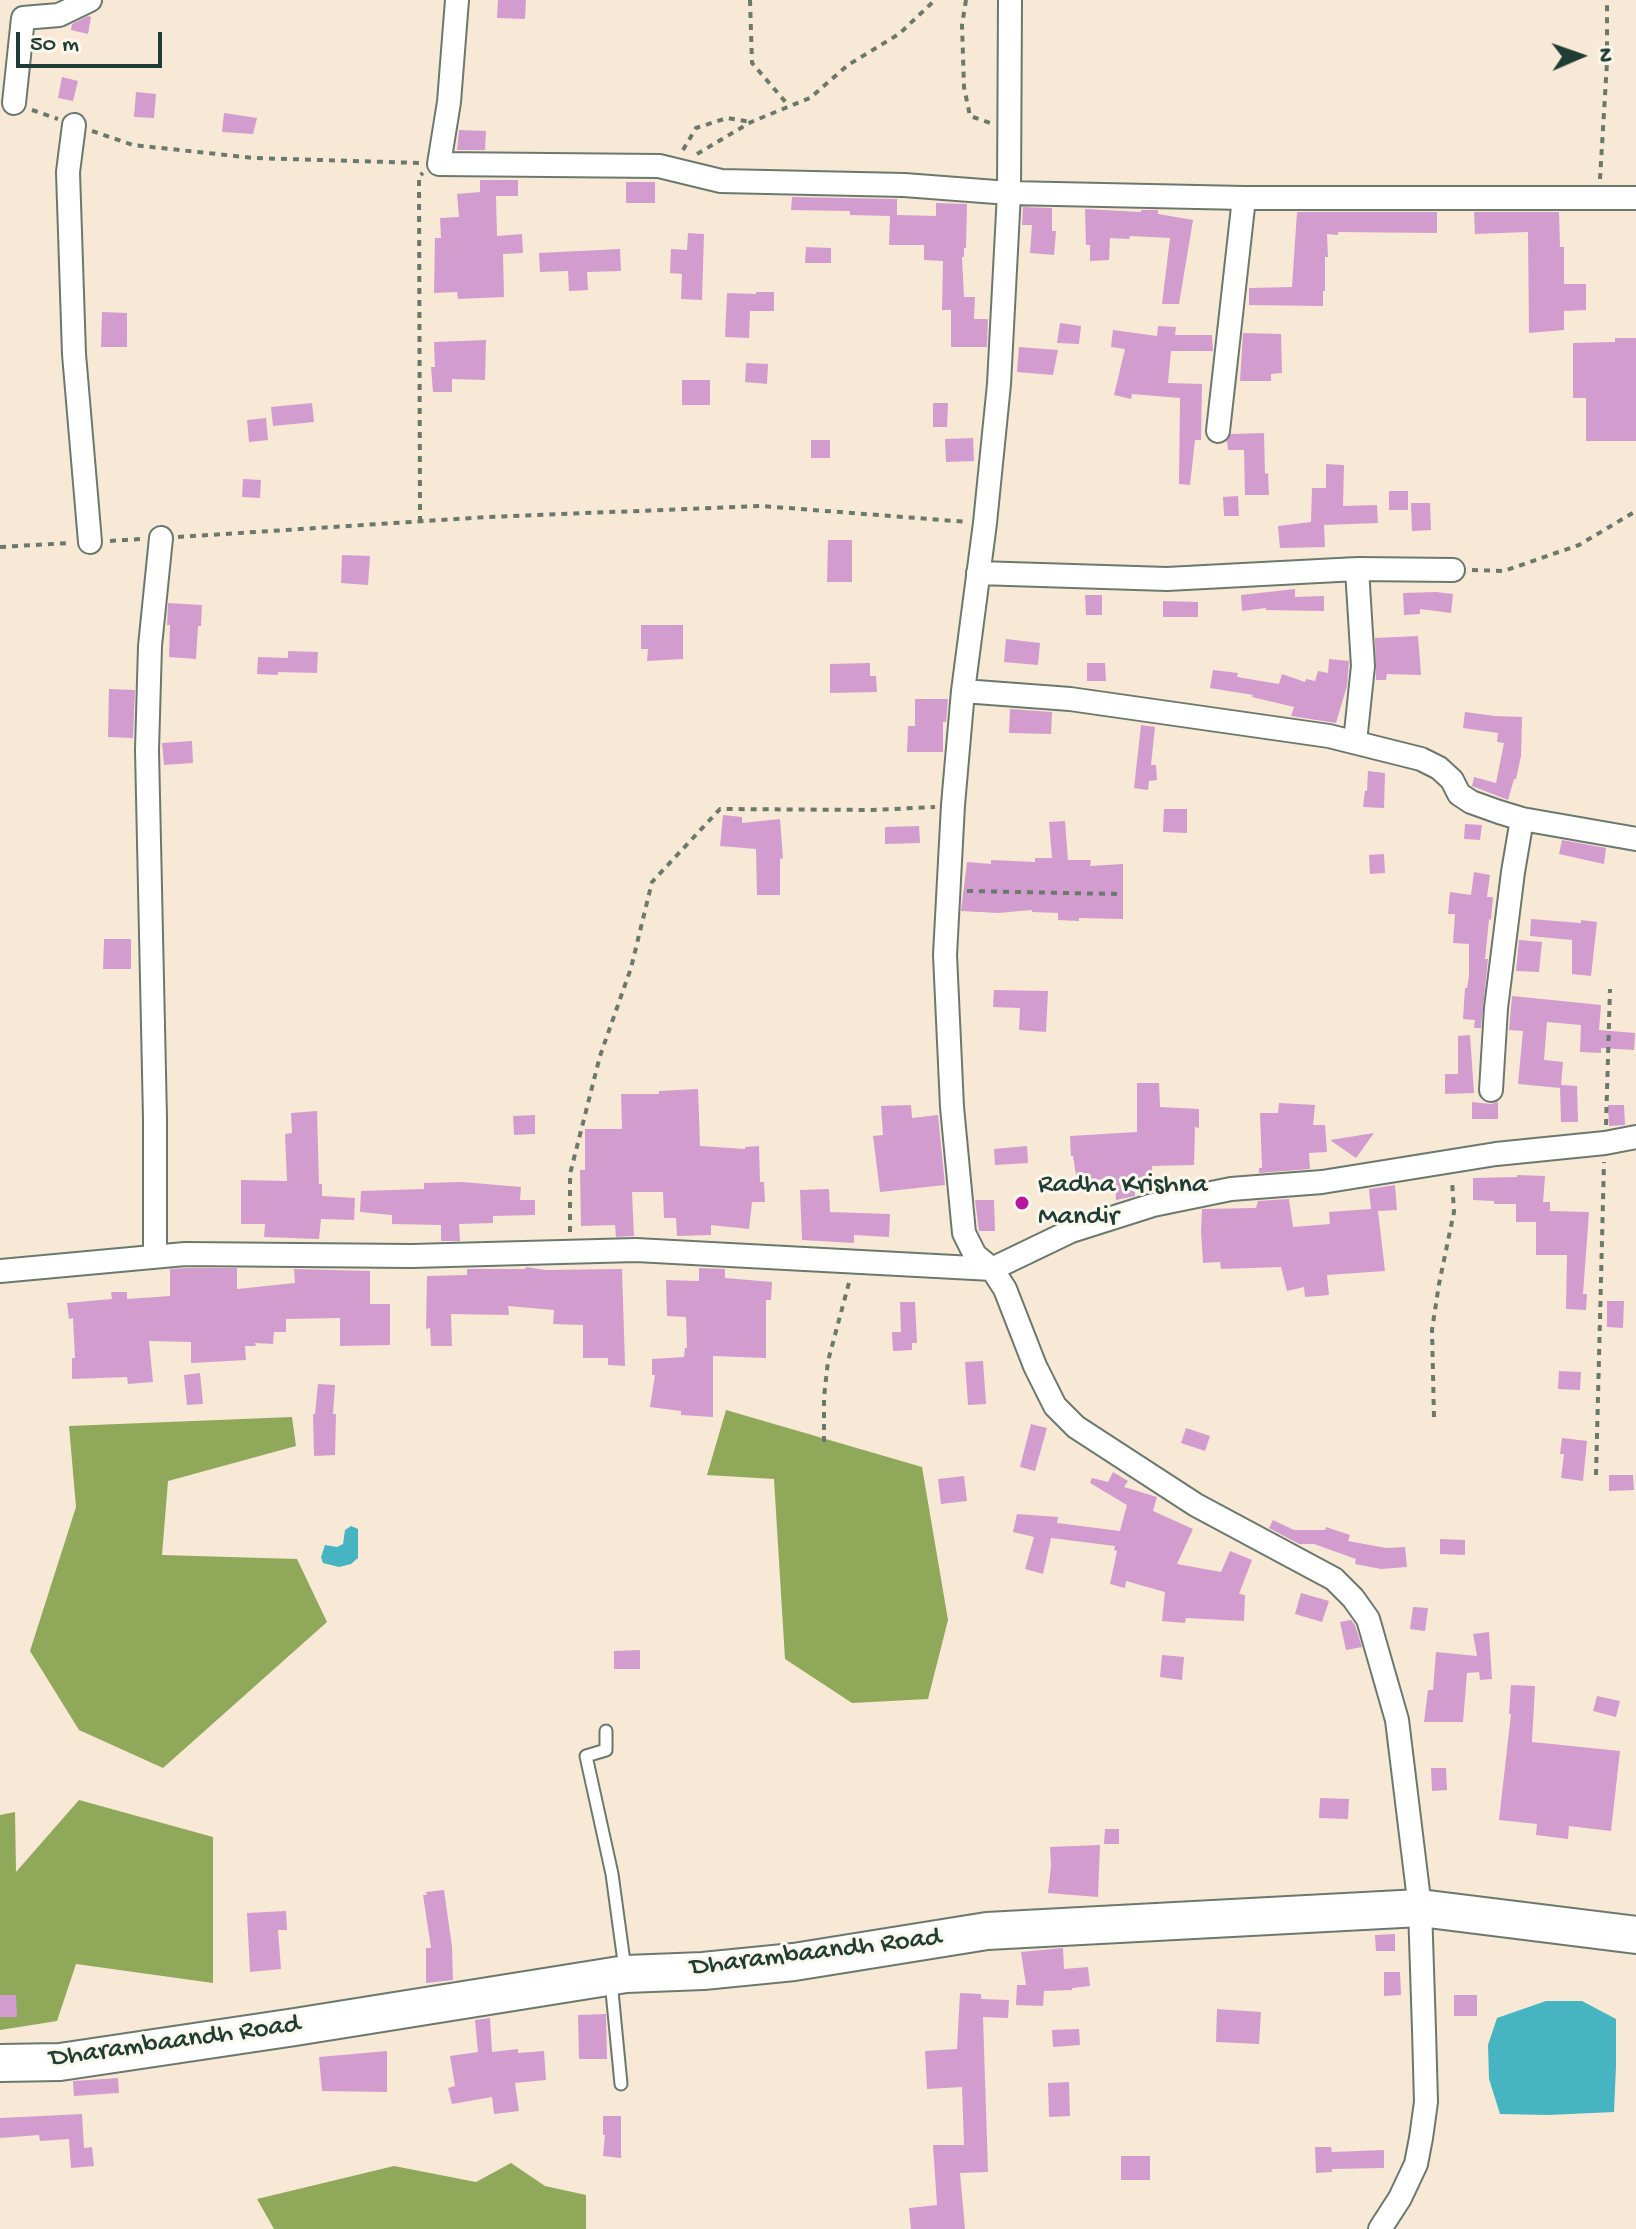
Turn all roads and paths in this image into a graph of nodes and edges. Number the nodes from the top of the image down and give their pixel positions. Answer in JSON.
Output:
{"nodes":[{"id":1,"x":90,"y":0,"type":"edge"},
{"id":2,"x":457,"y":0,"type":"edge"},
{"id":3,"x":750,"y":0,"type":"edge"},
{"id":4,"x":935,"y":0,"type":"edge"},
{"id":5,"x":966,"y":0,"type":"edge"},
{"id":6,"x":1010,"y":0,"type":"edge"},
{"id":7,"x":1607,"y":0,"type":"edge"},
{"id":8,"x":14,"y":103,"type":"joint"},
{"id":9,"x":789,"y":106,"type":"junction"},
{"id":10,"x":751,"y":122,"type":"junction"},
{"id":11,"x":74,"y":125,"type":"junction"},
{"id":12,"x":1009,"y":131,"type":"junction"},
{"id":13,"x":439,"y":164,"type":"junction"},
{"id":14,"x":672,"y":170,"type":"junction"},
{"id":15,"x":1009,"y":193,"type":"junction"},
{"id":16,"x":1244,"y":198,"type":"junction"},
{"id":17,"x":1599,"y":198,"type":"junction"},
{"id":18,"x":1636,"y":198,"type":"edge"},
{"id":19,"x":1218,"y":431,"type":"dead end"},
{"id":20,"x":1636,"y":511,"type":"edge"},
{"id":21,"x":420,"y":523,"type":"junction"},
{"id":22,"x":985,"y":523,"type":"junction"},
{"id":23,"x":161,"y":538,"type":"junction"},
{"id":24,"x":90,"y":542,"type":"junction"},
{"id":25,"x":0,"y":547,"type":"edge"},
{"id":26,"x":1357,"y":569,"type":"junction"},
{"id":27,"x":1453,"y":570,"type":"joint"},
{"id":28,"x":978,"y":573,"type":"junction"},
{"id":29,"x":963,"y":691,"type":"junction"},
{"id":30,"x":1355,"y":742,"type":"junction"},
{"id":31,"x":953,"y":805,"type":"junction"},
{"id":32,"x":1522,"y":819,"type":"junction"},
{"id":33,"x":1636,"y":839,"type":"edge"},
{"id":34,"x":948,"y":890,"type":"junction"},
{"id":35,"x":1118,"y":894,"type":"dead end"},
{"id":36,"x":1610,"y":989,"type":"dead end"},
{"id":37,"x":1491,"y":1090,"type":"dead end"},
{"id":38,"x":1636,"y":1137,"type":"edge"},
{"id":39,"x":1605,"y":1143,"type":"junction"},
{"id":40,"x":1450,"y":1162,"type":"junction"},
{"id":41,"x":570,"y":1252,"type":"junction"},
{"id":42,"x":155,"y":1256,"type":"junction"},
{"id":43,"x":853,"y":1261,"type":"junction"},
{"id":44,"x":992,"y":1269,"type":"junction"},
{"id":45,"x":0,"y":1271,"type":"edge"},
{"id":46,"x":1434,"y":1417,"type":"dead end"},
{"id":47,"x":824,"y":1442,"type":"dead end"},
{"id":48,"x":1596,"y":1475,"type":"dead end"},
{"id":49,"x":606,"y":1731,"type":"dead end"},
{"id":50,"x":1420,"y":1908,"type":"junction"},
{"id":51,"x":1636,"y":1935,"type":"edge"},
{"id":52,"x":618,"y":1975,"type":"junction"},
{"id":53,"x":0,"y":2063,"type":"edge"},
{"id":54,"x":621,"y":2084,"type":"dead end"},
{"id":55,"x":1380,"y":2229,"type":"edge"}],
"edges":[{"from":1,"to":8,"type":"street"},
{"from":2,"to":13,"type":"street"},
{"from":3,"to":9,"type":"path"},
{"from":4,"to":9,"type":"path"},
{"from":5,"to":12,"type":"path"},
{"from":6,"to":12,"type":"street"},
{"from":7,"to":17,"type":"path"},
{"from":8,"to":11,"type":"path"},
{"from":9,"to":10,"type":"path"},
{"from":10,"to":14,"type":"path"},
{"from":10,"to":14,"type":"path"},
{"from":11,"to":13,"type":"path"},
{"from":11,"to":24,"type":"street"},
{"from":12,"to":15,"type":"street"},
{"from":13,"to":14,"type":"street"},
{"from":13,"to":21,"type":"path"},
{"from":14,"to":15,"type":"street"},
{"from":15,"to":16,"type":"street"},
{"from":15,"to":22,"type":"street"},
{"from":16,"to":17,"type":"street"},
{"from":16,"to":19,"type":"street"},
{"from":17,"to":18,"type":"street"},
{"from":20,"to":27,"type":"path"},
{"from":21,"to":22,"type":"path"},
{"from":21,"to":23,"type":"path"},
{"from":22,"to":28,"type":"street"},
{"from":23,"to":24,"type":"path"},
{"from":23,"to":42,"type":"street"},
{"from":24,"to":25,"type":"path"},
{"from":26,"to":27,"type":"street"},
{"from":26,"to":28,"type":"street"},
{"from":26,"to":30,"type":"street"},
{"from":28,"to":29,"type":"street"},
{"from":29,"to":30,"type":"street"},
{"from":29,"to":31,"type":"street"},
{"from":30,"to":32,"type":"street"},
{"from":31,"to":34,"type":"street"},
{"from":31,"to":41,"type":"path"},
{"from":32,"to":33,"type":"street"},
{"from":32,"to":37,"type":"street"},
{"from":34,"to":35,"type":"path"},
{"from":34,"to":44,"type":"street"},
{"from":36,"to":39,"type":"path"},
{"from":38,"to":39,"type":"street"},
{"from":39,"to":40,"type":"street"},
{"from":39,"to":48,"type":"path"},
{"from":40,"to":44,"type":"street"},
{"from":40,"to":46,"type":"path"},
{"from":41,"to":42,"type":"street"},
{"from":41,"to":43,"type":"street"},
{"from":42,"to":45,"type":"street"},
{"from":43,"to":44,"type":"street"},
{"from":43,"to":47,"type":"path"},
{"from":44,"to":50,"type":"street"},
{"from":49,"to":52,"type":"lane"},
{"from":50,"to":51,"type":"main road","name":"Dharambaandh Road"},
{"from":50,"to":52,"type":"main road","name":"Dharambaandh Road"},
{"from":50,"to":55,"type":"street"},
{"from":52,"to":53,"type":"main road","name":"Dharambaandh Road"},
{"from":52,"to":54,"type":"lane"}]}
